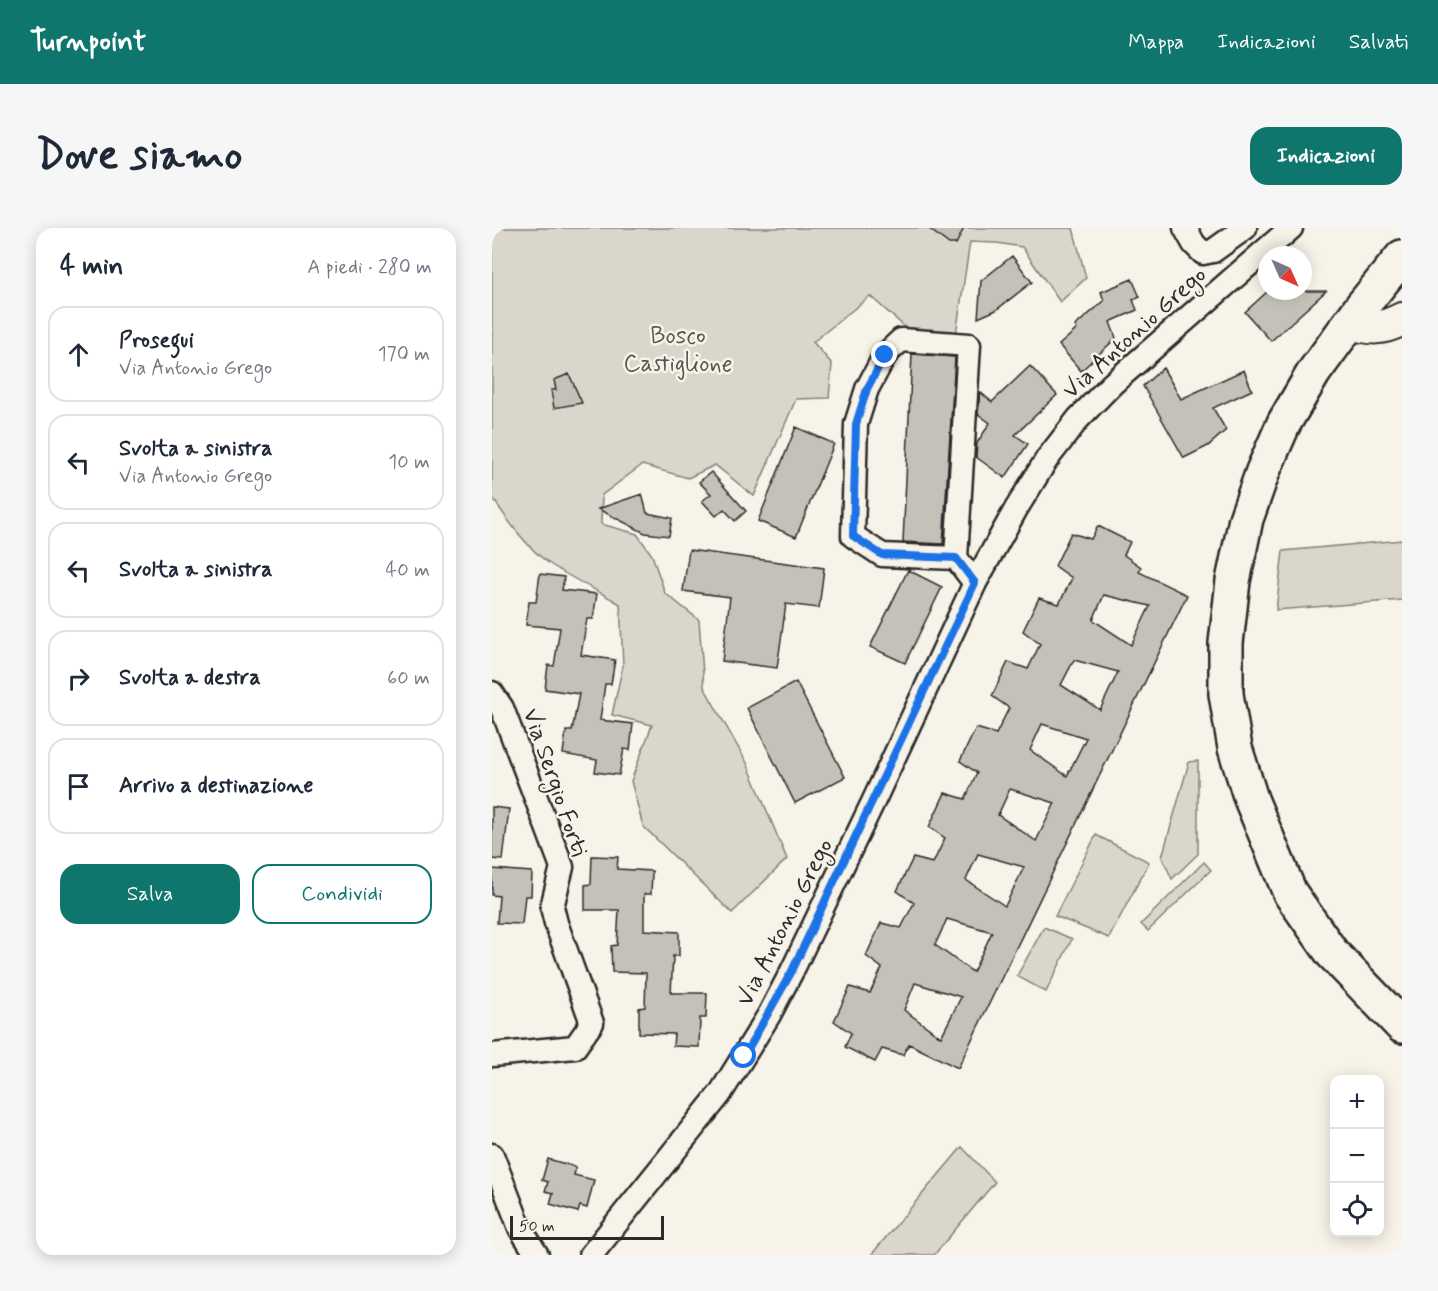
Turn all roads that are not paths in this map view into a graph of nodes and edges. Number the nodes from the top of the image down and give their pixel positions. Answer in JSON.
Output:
{"nodes":[{"id":1,"x":1185,"y":228,"type":"edge"},
{"id":2,"x":1245,"y":228,"type":"edge"},
{"id":3,"x":1282,"y":231,"type":"edge"},
{"id":4,"x":1402,"y":257,"type":"edge"},
{"id":5,"x":1402,"y":319,"type":"edge"},
{"id":6,"x":1350,"y":323,"type":"junction"},
{"id":7,"x":956,"y":558,"type":"junction"},
{"id":8,"x":975,"y":583,"type":"junction"},
{"id":9,"x":492,"y":693,"type":"edge"},
{"id":10,"x":1402,"y":1026,"type":"edge"},
{"id":11,"x":492,"y":1055,"type":"edge"},
{"id":12,"x":492,"y":1155,"type":"edge"},
{"id":13,"x":537,"y":1255,"type":"edge"},
{"id":14,"x":591,"y":1255,"type":"edge"}],
"edges":[{"from":1,"to":2,"type":"street"},
{"from":3,"to":8,"type":"street","name":"Via Antonio Grego"},
{"from":4,"to":6,"type":"main road"},
{"from":5,"to":6,"type":"street"},
{"from":6,"to":10,"type":"main road"},
{"from":7,"to":7,"type":"street"},
{"from":7,"to":8,"type":"street"},
{"from":8,"to":14,"type":"street","name":"Via Antonio Grego"},
{"from":9,"to":11,"type":"street","name":"Via Sergio Forti"},
{"from":12,"to":13,"type":"street"}]}
